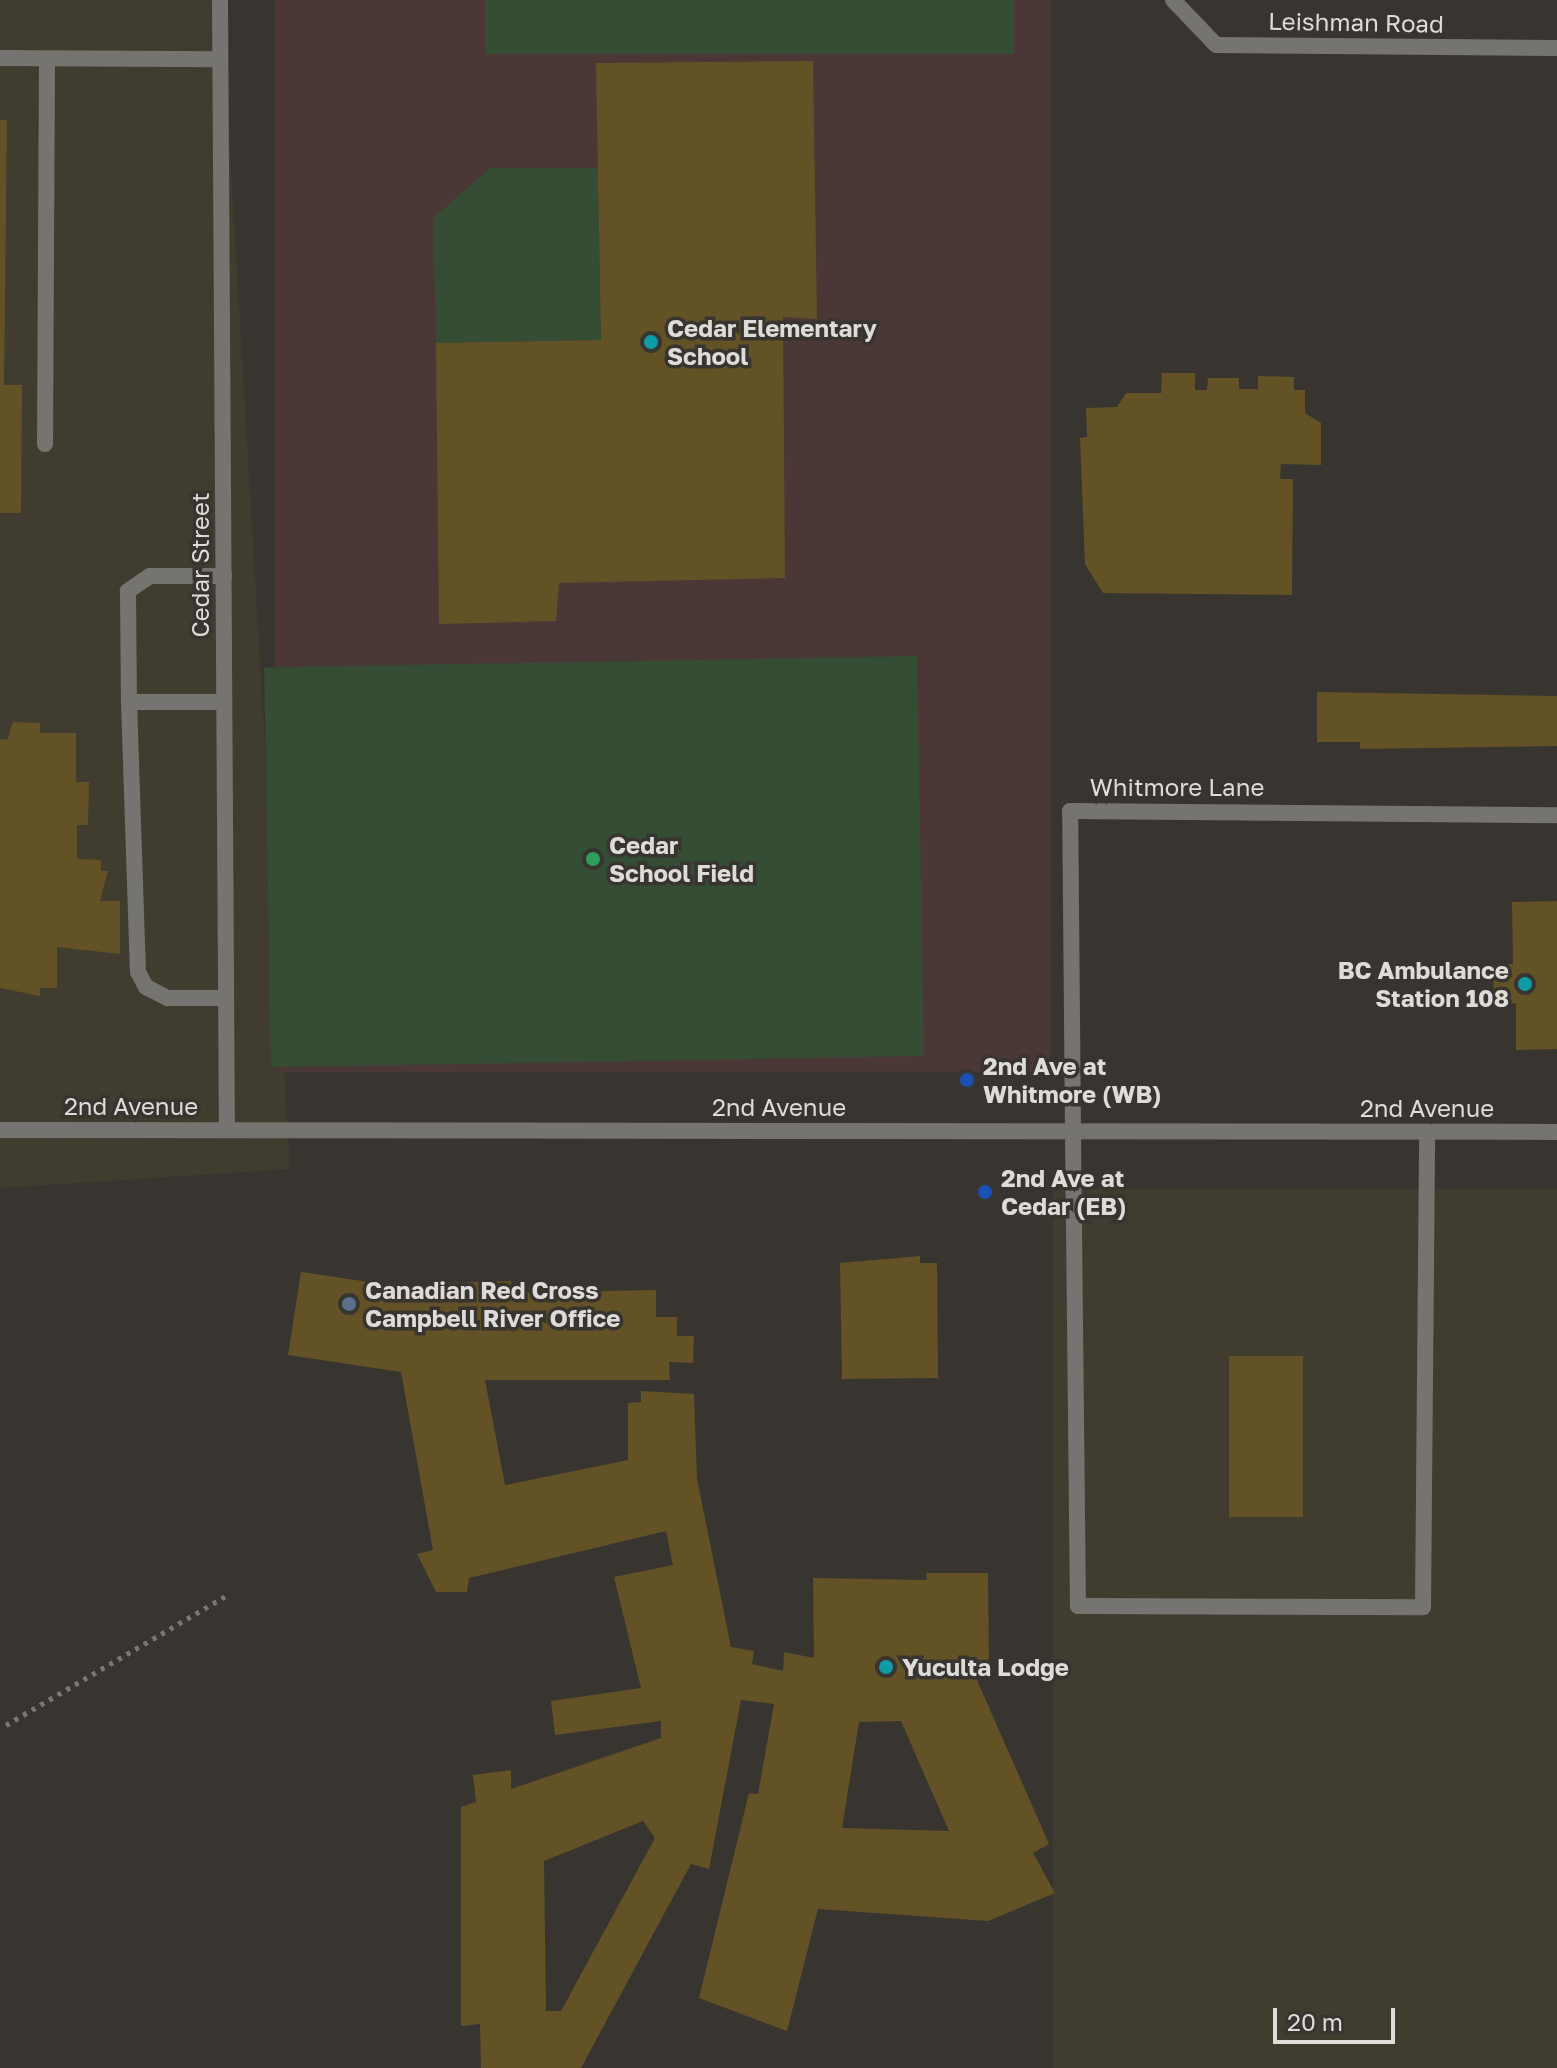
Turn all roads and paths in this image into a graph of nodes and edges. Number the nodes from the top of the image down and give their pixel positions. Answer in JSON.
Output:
{"nodes":[{"id":1,"x":220,"y":0,"type":"edge"},
{"id":2,"x":1173,"y":0,"type":"edge"},
{"id":3,"x":1557,"y":48,"type":"edge"},
{"id":4,"x":0,"y":58,"type":"edge"},
{"id":5,"x":47,"y":59,"type":"junction"},
{"id":6,"x":220,"y":59,"type":"junction"},
{"id":7,"x":45,"y":444,"type":"dead end"},
{"id":8,"x":224,"y":576,"type":"junction"},
{"id":9,"x":129,"y":702,"type":"junction"},
{"id":10,"x":224,"y":702,"type":"junction"},
{"id":11,"x":1557,"y":815,"type":"edge"},
{"id":12,"x":226,"y":998,"type":"junction"},
{"id":13,"x":0,"y":1130,"type":"edge"},
{"id":14,"x":227,"y":1130,"type":"junction"},
{"id":15,"x":1073,"y":1132,"type":"junction"},
{"id":16,"x":1427,"y":1132,"type":"junction"},
{"id":17,"x":1557,"y":1132,"type":"edge"},
{"id":18,"x":228,"y":1595,"type":"dead end"},
{"id":19,"x":6,"y":1725,"type":"dead end"}],
"edges":[{"from":1,"to":6,"type":"street","name":"Cedar Street"},
{"from":2,"to":3,"type":"street","name":"Leishman Road"},
{"from":4,"to":5,"type":"street"},
{"from":5,"to":6,"type":"street"},
{"from":5,"to":7,"type":"street"},
{"from":6,"to":8,"type":"street","name":"Cedar Street"},
{"from":8,"to":9,"type":"street"},
{"from":8,"to":10,"type":"street","name":"Cedar Street"},
{"from":9,"to":10,"type":"street"},
{"from":9,"to":12,"type":"street"},
{"from":10,"to":12,"type":"street","name":"Cedar Street"},
{"from":11,"to":15,"type":"street","name":"Whitmore Lane"},
{"from":12,"to":14,"type":"street","name":"Cedar Street"},
{"from":13,"to":14,"type":"street","name":"2nd Avenue"},
{"from":14,"to":15,"type":"street","name":"2nd Avenue"},
{"from":15,"to":16,"type":"street","name":"2nd Avenue"},
{"from":15,"to":16,"type":"street"},
{"from":16,"to":17,"type":"street","name":"2nd Avenue"},
{"from":18,"to":19,"type":"path"}]}
